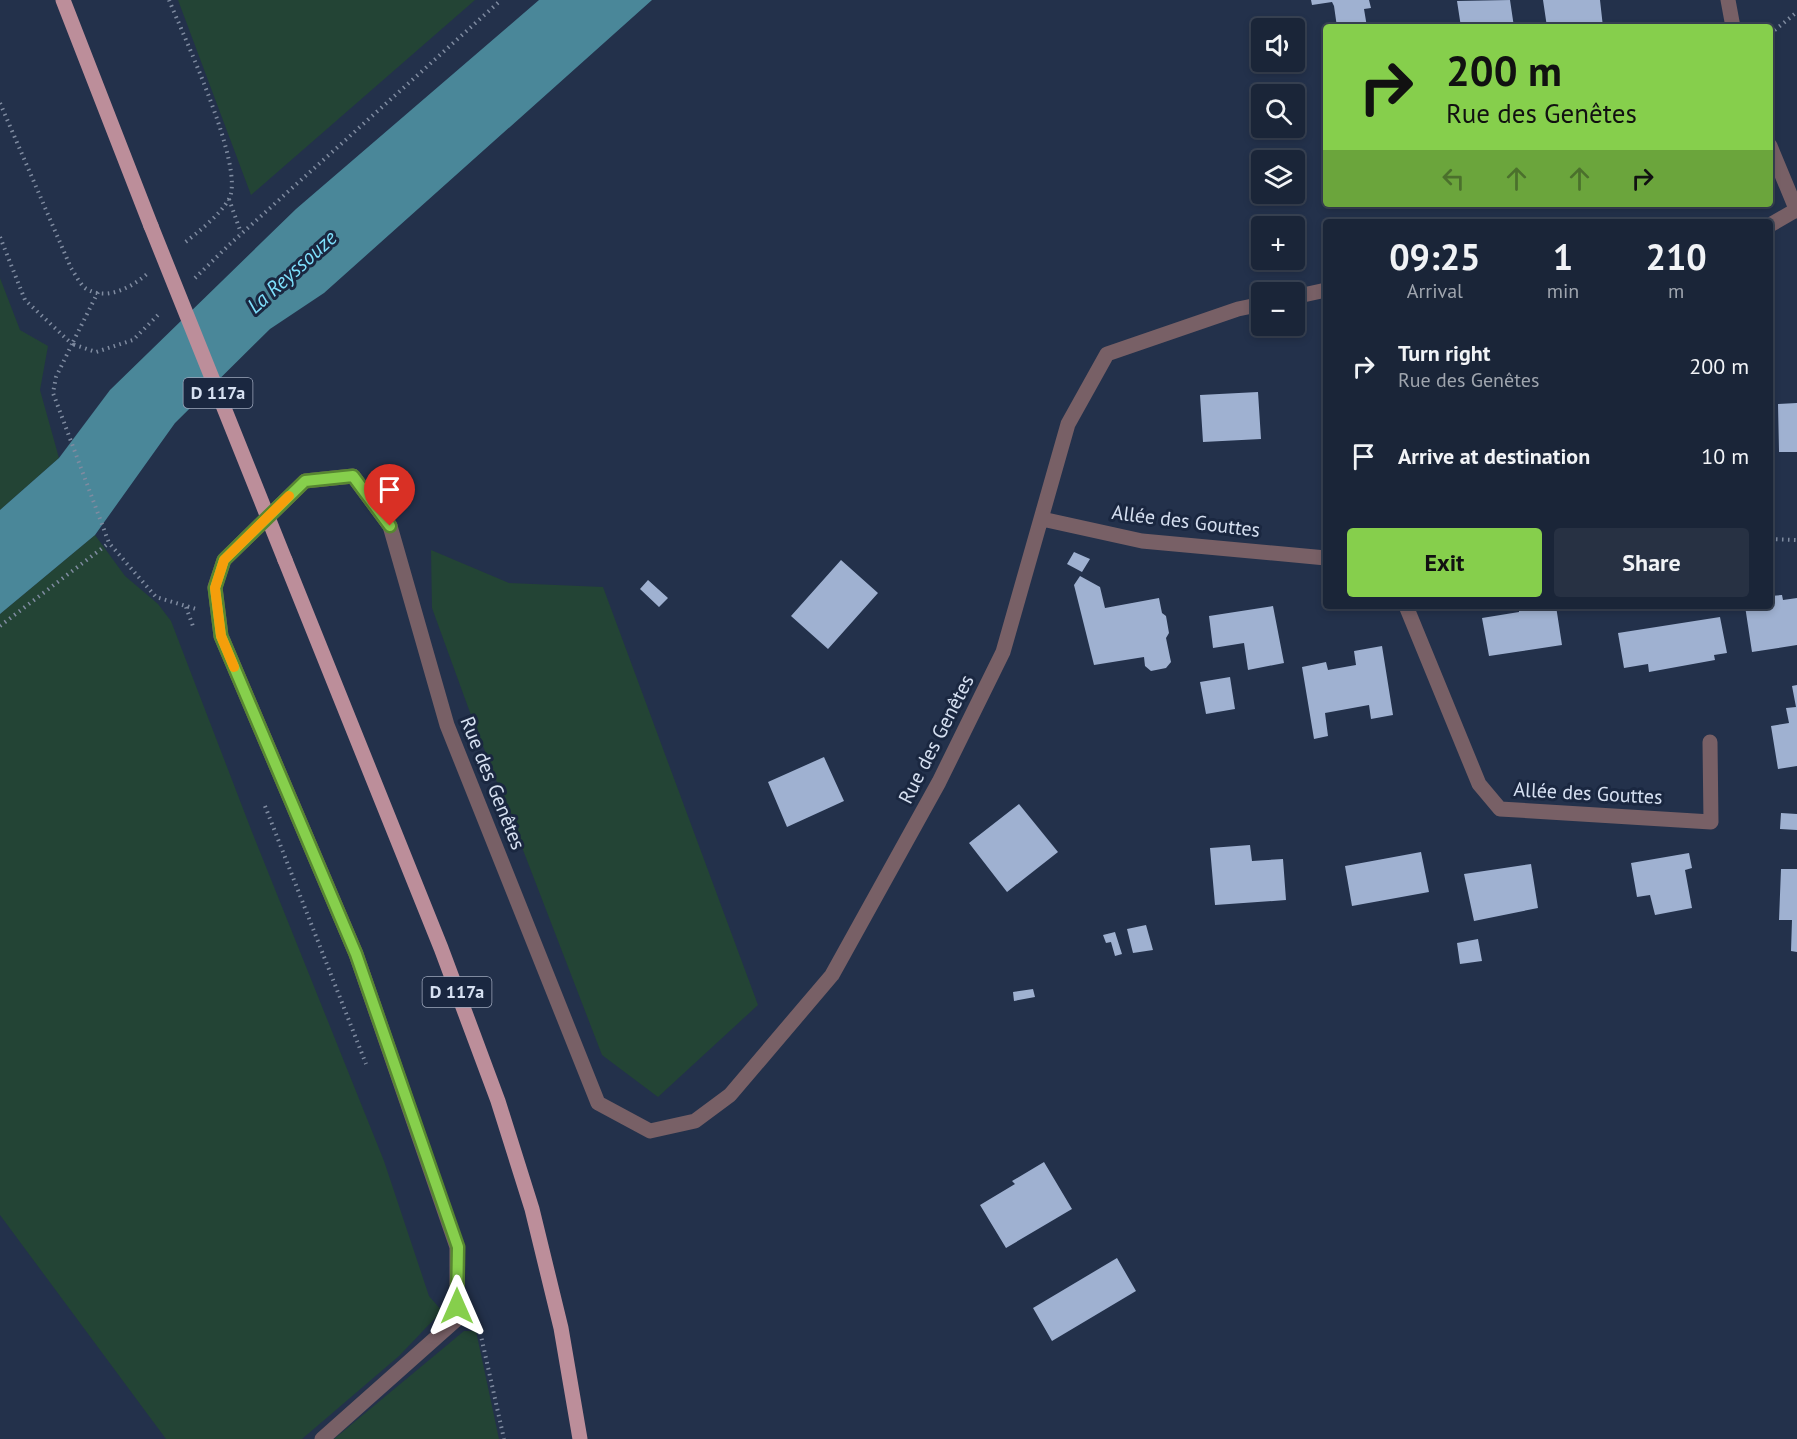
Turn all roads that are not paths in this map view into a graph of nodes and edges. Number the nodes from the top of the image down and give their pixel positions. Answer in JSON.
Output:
{"nodes":[{"id":1,"x":63,"y":0,"type":"edge"},
{"id":2,"x":1728,"y":0,"type":"edge"},
{"id":3,"x":1732,"y":24,"type":"edge"},
{"id":4,"x":1773,"y":154,"type":"edge"},
{"id":5,"x":1796,"y":211,"type":"edge"},
{"id":6,"x":1773,"y":223,"type":"edge"},
{"id":7,"x":1323,"y":291,"type":"edge"},
{"id":8,"x":1305,"y":295,"type":"edge"},
{"id":9,"x":1251,"y":306,"type":"edge"},
{"id":10,"x":1042,"y":519,"type":"junction"},
{"id":11,"x":1323,"y":558,"type":"edge"},
{"id":12,"x":1407,"y":609,"type":"edge"},
{"id":13,"x":1710,"y":742,"type":"dead end"},
{"id":14,"x":322,"y":1439,"type":"edge"},
{"id":15,"x":580,"y":1439,"type":"edge"}],
"edges":[{"from":1,"to":15,"type":"main road","number":"D 117a","bridge":true},
{"from":2,"to":3,"type":"street"},
{"from":4,"to":5,"type":"street"},
{"from":5,"to":6,"type":"street"},
{"from":7,"to":8,"type":"street"},
{"from":9,"to":10,"type":"street","name":"Rue des Genêtes"},
{"from":10,"to":11,"type":"street","name":"Allée des Gouttes"},
{"from":10,"to":14,"type":"street","name":"Rue des Genêtes"},
{"from":12,"to":13,"type":"street","name":"Allée des Gouttes"}]}
